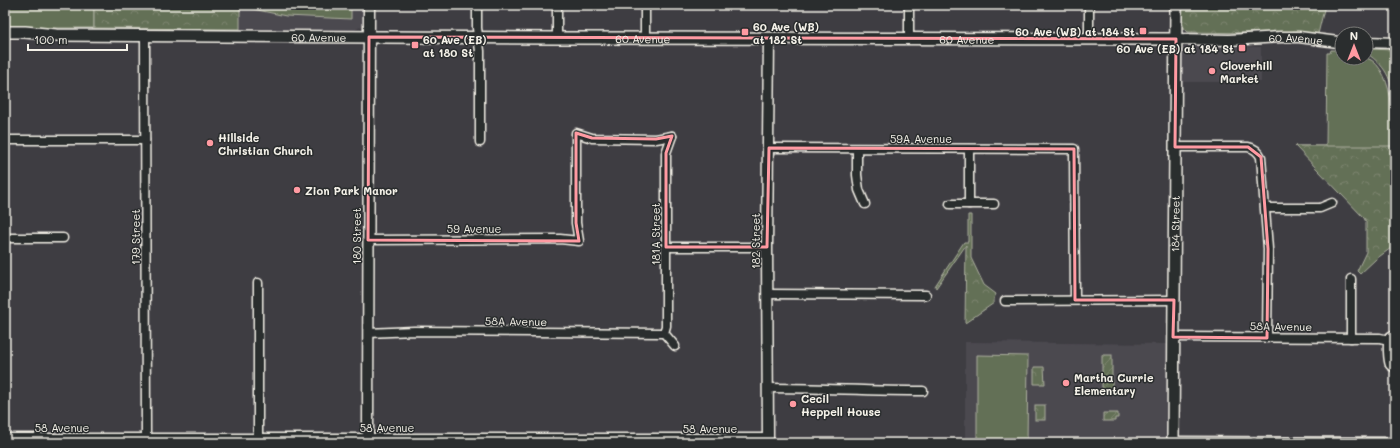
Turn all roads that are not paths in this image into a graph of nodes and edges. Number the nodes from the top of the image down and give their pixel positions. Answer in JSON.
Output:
{"nodes":[{"id":1,"x":369,"y":5,"type":"edge"},
{"id":2,"x":477,"y":5,"type":"edge"},
{"id":3,"x":557,"y":5,"type":"edge"},
{"id":4,"x":645,"y":5,"type":"edge"},
{"id":5,"x":909,"y":5,"type":"edge"},
{"id":6,"x":1089,"y":5,"type":"edge"},
{"id":7,"x":1176,"y":5,"type":"edge"},
{"id":8,"x":5,"y":32,"type":"edge"},
{"id":9,"x":56,"y":35,"type":"junction"},
{"id":10,"x":145,"y":36,"type":"junction"},
{"id":11,"x":369,"y":37,"type":"junction"},
{"id":12,"x":478,"y":38,"type":"junction"},
{"id":13,"x":557,"y":38,"type":"junction"},
{"id":14,"x":645,"y":38,"type":"junction"},
{"id":15,"x":5,"y":39,"type":"edge"},
{"id":16,"x":769,"y":39,"type":"junction"},
{"id":17,"x":909,"y":39,"type":"junction"},
{"id":18,"x":1089,"y":39,"type":"junction"},
{"id":19,"x":1176,"y":39,"type":"junction"},
{"id":20,"x":1334,"y":42,"type":"edge"},
{"id":21,"x":1374,"y":42,"type":"edge"},
{"id":22,"x":1395,"y":43,"type":"edge"},
{"id":23,"x":5,"y":140,"type":"edge"},
{"id":24,"x":145,"y":140,"type":"junction"},
{"id":25,"x":480,"y":142,"type":"dead end"},
{"id":26,"x":1175,"y":147,"type":"junction"},
{"id":27,"x":768,"y":148,"type":"junction"},
{"id":28,"x":857,"y":148,"type":"junction"},
{"id":29,"x":969,"y":149,"type":"junction"},
{"id":30,"x":1332,"y":203,"type":"dead end"},
{"id":31,"x":865,"y":204,"type":"dead end"},
{"id":32,"x":950,"y":204,"type":"dead end"},
{"id":33,"x":969,"y":204,"type":"junction"},
{"id":34,"x":994,"y":204,"type":"dead end"},
{"id":35,"x":1266,"y":208,"type":"junction"},
{"id":36,"x":5,"y":238,"type":"edge"},
{"id":37,"x":63,"y":238,"type":"dead end"},
{"id":38,"x":368,"y":240,"type":"junction"},
{"id":39,"x":579,"y":241,"type":"joint"},
{"id":40,"x":666,"y":247,"type":"junction"},
{"id":41,"x":767,"y":247,"type":"junction"},
{"id":42,"x":1351,"y":280,"type":"dead end"},
{"id":43,"x":258,"y":283,"type":"dead end"},
{"id":44,"x":767,"y":294,"type":"junction"},
{"id":45,"x":926,"y":295,"type":"dead end"},
{"id":46,"x":1075,"y":300,"type":"junction"},
{"id":47,"x":1174,"y":300,"type":"junction"},
{"id":48,"x":1005,"y":301,"type":"dead end"},
{"id":49,"x":368,"y":333,"type":"junction"},
{"id":50,"x":664,"y":333,"type":"junction"},
{"id":51,"x":1173,"y":337,"type":"junction"},
{"id":52,"x":1392,"y":337,"type":"edge"},
{"id":53,"x":1267,"y":338,"type":"junction"},
{"id":54,"x":1351,"y":338,"type":"junction"},
{"id":55,"x":675,"y":346,"type":"dead end"},
{"id":56,"x":1395,"y":368,"type":"edge"},
{"id":57,"x":768,"y":388,"type":"junction"},
{"id":58,"x":923,"y":391,"type":"dead end"},
{"id":59,"x":5,"y":439,"type":"edge"},
{"id":60,"x":146,"y":439,"type":"junction"},
{"id":61,"x":258,"y":439,"type":"junction"},
{"id":62,"x":368,"y":441,"type":"edge"},
{"id":63,"x":768,"y":441,"type":"edge"},
{"id":64,"x":1173,"y":442,"type":"edge"},
{"id":65,"x":1297,"y":442,"type":"edge"},
{"id":66,"x":1392,"y":442,"type":"edge"}],
"edges":[{"from":1,"to":11,"type":"street","name":"180 Street"},
{"from":2,"to":12,"type":"street"},
{"from":3,"to":13,"type":"street"},
{"from":4,"to":14,"type":"street"},
{"from":5,"to":17,"type":"street"},
{"from":6,"to":18,"type":"street"},
{"from":7,"to":19,"type":"main road","name":"184 Street"},
{"from":8,"to":9,"type":"main road","name":"60 Avenue"},
{"from":9,"to":10,"type":"main road","name":"60 Avenue"},
{"from":9,"to":15,"type":"main road","name":"60 Avenue"},
{"from":10,"to":11,"type":"main road","name":"60 Avenue"},
{"from":10,"to":24,"type":"street","name":"179 Street"},
{"from":11,"to":12,"type":"main road","name":"60 Avenue"},
{"from":11,"to":38,"type":"street","name":"180 Street"},
{"from":12,"to":13,"type":"main road","name":"60 Avenue"},
{"from":12,"to":25,"type":"street"},
{"from":13,"to":14,"type":"main road","name":"60 Avenue"},
{"from":14,"to":16,"type":"main road","name":"60 Avenue"},
{"from":16,"to":17,"type":"main road","name":"60 Avenue"},
{"from":16,"to":27,"type":"street","name":"182 Street"},
{"from":17,"to":18,"type":"main road","name":"60 Avenue"},
{"from":18,"to":19,"type":"main road","name":"60 Avenue"},
{"from":19,"to":20,"type":"street","name":"60 Avenue"},
{"from":19,"to":26,"type":"main road","name":"184 Street"},
{"from":21,"to":22,"type":"street"},
{"from":23,"to":24,"type":"street"},
{"from":24,"to":60,"type":"street","name":"179 Street"},
{"from":26,"to":35,"type":"street"},
{"from":26,"to":47,"type":"main road","name":"184 Street"},
{"from":27,"to":28,"type":"street","name":"59A Avenue"},
{"from":27,"to":41,"type":"street","name":"182 Street"},
{"from":28,"to":29,"type":"street","name":"59A Avenue"},
{"from":28,"to":31,"type":"street"},
{"from":29,"to":33,"type":"street"},
{"from":29,"to":46,"type":"street","name":"59A Avenue"},
{"from":30,"to":35,"type":"street"},
{"from":32,"to":33,"type":"street"},
{"from":33,"to":34,"type":"street"},
{"from":35,"to":53,"type":"street"},
{"from":36,"to":37,"type":"street"},
{"from":38,"to":39,"type":"street","name":"59 Avenue"},
{"from":38,"to":49,"type":"street","name":"180 Street"},
{"from":39,"to":40,"type":"street","name":"181A Street"},
{"from":40,"to":41,"type":"street"},
{"from":40,"to":50,"type":"street","name":"181A Street"},
{"from":41,"to":44,"type":"street","name":"182 Street"},
{"from":42,"to":54,"type":"street"},
{"from":43,"to":61,"type":"street"},
{"from":44,"to":45,"type":"street"},
{"from":44,"to":57,"type":"street","name":"182 Street"},
{"from":46,"to":47,"type":"street"},
{"from":46,"to":48,"type":"street"},
{"from":47,"to":51,"type":"main road","name":"184 Street"},
{"from":49,"to":50,"type":"street","name":"58A Avenue"},
{"from":49,"to":62,"type":"street","name":"180 Street"},
{"from":50,"to":55,"type":"street"},
{"from":51,"to":53,"type":"street","name":"58A Avenue"},
{"from":51,"to":64,"type":"main road","name":"184 Street"},
{"from":52,"to":54,"type":"street","name":"58A Avenue"},
{"from":52,"to":56,"type":"street"},
{"from":53,"to":54,"type":"street","name":"58A Avenue"},
{"from":57,"to":58,"type":"street"},
{"from":57,"to":63,"type":"street","name":"182 Street"},
{"from":59,"to":60,"type":"street","name":"58 Avenue"},
{"from":60,"to":61,"type":"street","name":"58 Avenue"},
{"from":61,"to":62,"type":"street","name":"58 Avenue"},
{"from":62,"to":63,"type":"street","name":"58 Avenue"},
{"from":64,"to":65,"type":"street"},
{"from":65,"to":66,"type":"street"}]}
